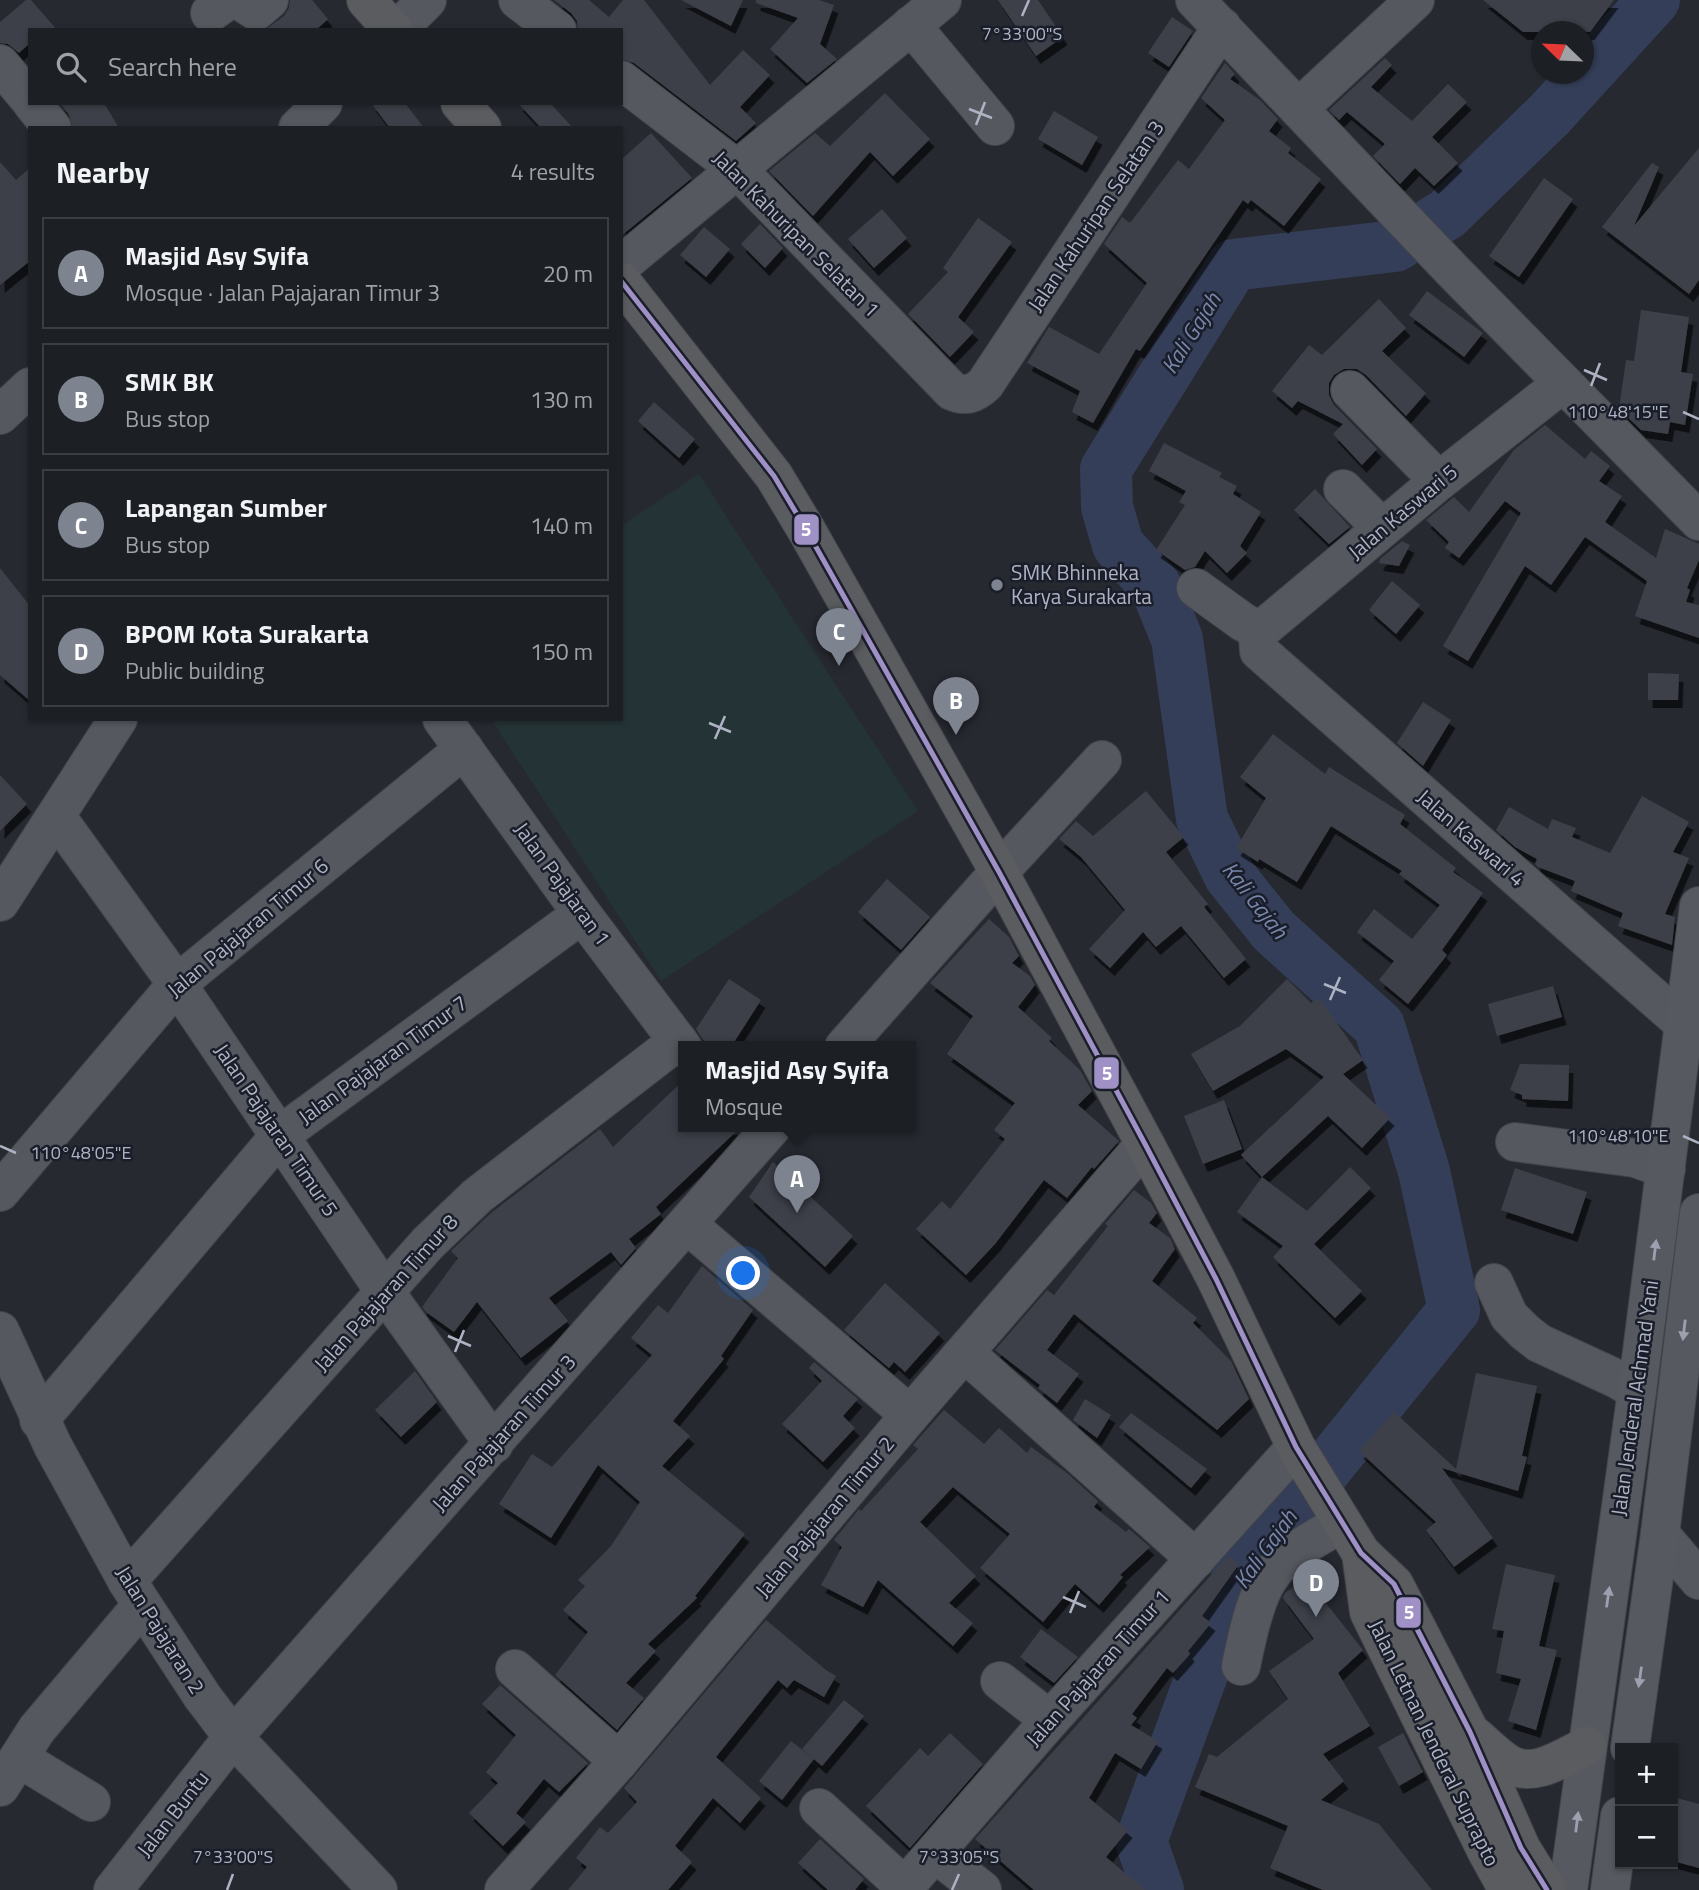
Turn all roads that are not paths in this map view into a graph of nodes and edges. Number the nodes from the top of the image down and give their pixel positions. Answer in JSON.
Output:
{"nodes":[{"id":1,"x":269,"y":0,"type":"edge"},
{"id":2,"x":366,"y":0,"type":"edge"},
{"id":3,"x":427,"y":0,"type":"edge"},
{"id":4,"x":518,"y":0,"type":"edge"},
{"id":5,"x":942,"y":0,"type":"edge"},
{"id":6,"x":1195,"y":0,"type":"edge"},
{"id":7,"x":1415,"y":0,"type":"edge"},
{"id":8,"x":225,"y":4,"type":"edge"},
{"id":9,"x":911,"y":25,"type":"junction"},
{"id":10,"x":1222,"y":27,"type":"junction"},
{"id":11,"x":393,"y":28,"type":"edge"},
{"id":12,"x":397,"y":28,"type":"edge"},
{"id":13,"x":553,"y":28,"type":"edge"},
{"id":14,"x":0,"y":64,"type":"edge"},
{"id":15,"x":623,"y":82,"type":"edge"},
{"id":16,"x":28,"y":98,"type":"edge"},
{"id":17,"x":33,"y":105,"type":"edge"},
{"id":18,"x":321,"y":105,"type":"edge"},
{"id":19,"x":462,"y":105,"type":"edge"},
{"id":20,"x":1298,"y":108,"type":"junction"},
{"id":21,"x":50,"y":126,"type":"edge"},
{"id":22,"x":300,"y":126,"type":"edge"},
{"id":23,"x":480,"y":126,"type":"edge"},
{"id":24,"x":995,"y":126,"type":"dead end"},
{"id":25,"x":738,"y":170,"type":"junction"},
{"id":26,"x":623,"y":263,"type":"edge"},
{"id":27,"x":623,"y":284,"type":"edge"},
{"id":28,"x":1563,"y":383,"type":"junction"},
{"id":29,"x":28,"y":389,"type":"edge"},
{"id":30,"x":1350,"y":390,"type":"dead end"},
{"id":31,"x":963,"y":396,"type":"joint"},
{"id":32,"x":0,"y":415,"type":"edge"},
{"id":33,"x":1439,"y":481,"type":"junction"},
{"id":34,"x":1343,"y":489,"type":"dead end"},
{"id":35,"x":1699,"y":521,"type":"edge"},
{"id":36,"x":1382,"y":528,"type":"junction"},
{"id":37,"x":1196,"y":588,"type":"dead end"},
{"id":38,"x":1260,"y":641,"type":"junction"},
{"id":39,"x":117,"y":721,"type":"edge"},
{"id":40,"x":453,"y":734,"type":"edge"},
{"id":41,"x":1102,"y":760,"type":"dead end"},
{"id":42,"x":56,"y":816,"type":"junction"},
{"id":43,"x":999,"y":872,"type":"junction"},
{"id":44,"x":4,"y":886,"type":"edge"},
{"id":45,"x":1699,"y":906,"type":"edge"},
{"id":46,"x":582,"y":914,"type":"junction"},
{"id":47,"x":177,"y":984,"type":"junction"},
{"id":48,"x":1684,"y":1024,"type":"junction"},
{"id":49,"x":679,"y":1041,"type":"edge"},
{"id":50,"x":849,"y":1041,"type":"edge"},
{"id":51,"x":678,"y":1046,"type":"edge"},
{"id":52,"x":757,"y":1133,"type":"edge"},
{"id":53,"x":280,"y":1135,"type":"junction"},
{"id":54,"x":1515,"y":1142,"type":"dead end"},
{"id":55,"x":1145,"y":1144,"type":"junction"},
{"id":56,"x":1666,"y":1169,"type":"junction"},
{"id":57,"x":0,"y":1192,"type":"edge"},
{"id":58,"x":1699,"y":1213,"type":"edge"},
{"id":59,"x":688,"y":1225,"type":"junction"},
{"id":60,"x":1695,"y":1274,"type":"edge"},
{"id":61,"x":1494,"y":1283,"type":"dead end"},
{"id":62,"x":385,"y":1292,"type":"junction"},
{"id":63,"x":1649,"y":1295,"type":"junction"},
{"id":64,"x":0,"y":1331,"type":"edge"},
{"id":65,"x":965,"y":1353,"type":"junction"},
{"id":66,"x":1637,"y":1391,"type":"junction"},
{"id":67,"x":910,"y":1415,"type":"junction"},
{"id":68,"x":39,"y":1420,"type":"junction"},
{"id":69,"x":494,"y":1444,"type":"junction"},
{"id":70,"x":1300,"y":1454,"type":"junction"},
{"id":71,"x":1346,"y":1529,"type":"junction"},
{"id":72,"x":1660,"y":1534,"type":"junction"},
{"id":73,"x":1196,"y":1559,"type":"junction"},
{"id":74,"x":1699,"y":1580,"type":"edge"},
{"id":75,"x":135,"y":1593,"type":"junction"},
{"id":76,"x":1241,"y":1666,"type":"dead end"},
{"id":77,"x":515,"y":1669,"type":"dead end"},
{"id":78,"x":1000,"y":1681,"type":"dead end"},
{"id":79,"x":1050,"y":1720,"type":"junction"},
{"id":80,"x":1471,"y":1732,"type":"junction"},
{"id":81,"x":233,"y":1737,"type":"junction"},
{"id":82,"x":1631,"y":1743,"type":"edge"},
{"id":83,"x":1587,"y":1746,"type":"junction"},
{"id":84,"x":619,"y":1761,"type":"junction"},
{"id":85,"x":10,"y":1773,"type":"edge"},
{"id":86,"x":90,"y":1802,"type":"dead end"},
{"id":87,"x":819,"y":1808,"type":"dead end"},
{"id":88,"x":935,"y":1853,"type":"junction"},
{"id":89,"x":1615,"y":1853,"type":"edge"},
{"id":90,"x":904,"y":1888,"type":"edge"},
{"id":91,"x":113,"y":1890,"type":"edge"},
{"id":92,"x":378,"y":1890,"type":"edge"},
{"id":93,"x":504,"y":1890,"type":"edge"},
{"id":94,"x":982,"y":1890,"type":"edge"},
{"id":95,"x":1508,"y":1890,"type":"edge"},
{"id":96,"x":1547,"y":1890,"type":"edge"},
{"id":97,"x":1568,"y":1890,"type":"edge"},
{"id":98,"x":1610,"y":1890,"type":"edge"}],
"edges":[{"from":1,"to":8,"type":"street"},
{"from":2,"to":11,"type":"highway"},
{"from":3,"to":12,"type":"street"},
{"from":4,"to":13,"type":"street"},
{"from":5,"to":9,"type":"street"},
{"from":6,"to":10,"type":"street"},
{"from":7,"to":20,"type":"street"},
{"from":9,"to":24,"type":"street"},
{"from":9,"to":25,"type":"street"},
{"from":10,"to":20,"type":"street"},
{"from":10,"to":31,"type":"street","name":"Jalan Kahuripan Selatan 3"},
{"from":14,"to":16,"type":"street"},
{"from":15,"to":25,"type":"street","name":"Jalan Kahuripan Selatan 1"},
{"from":17,"to":21,"type":"street"},
{"from":18,"to":22,"type":"street"},
{"from":19,"to":23,"type":"highway"},
{"from":20,"to":28,"type":"street"},
{"from":25,"to":26,"type":"street"},
{"from":25,"to":31,"type":"street","name":"Jalan Kahuripan Selatan 1"},
{"from":27,"to":43,"type":"highway","name":"Jalan Letnan Jenderal Suprapto"},
{"from":28,"to":33,"type":"street","name":"Jalan Kaswari 5"},
{"from":28,"to":35,"type":"street"},
{"from":29,"to":32,"type":"street"},
{"from":30,"to":33,"type":"street"},
{"from":33,"to":36,"type":"street","name":"Jalan Kaswari 5"},
{"from":34,"to":36,"type":"street"},
{"from":36,"to":38,"type":"street","name":"Jalan Kaswari 5"},
{"from":37,"to":38,"type":"street","name":"Jalan Kaswari 4"},
{"from":38,"to":48,"type":"street","name":"Jalan Kaswari 4"},
{"from":39,"to":42,"type":"street"},
{"from":40,"to":46,"type":"street","name":"Jalan Pajajaran 1"},
{"from":40,"to":47,"type":"street","name":"Jalan Pajajaran Timur 6"},
{"from":41,"to":43,"type":"street"},
{"from":42,"to":44,"type":"street"},
{"from":42,"to":47,"type":"street","name":"Jalan Pajajaran Timur 5"},
{"from":43,"to":50,"type":"street"},
{"from":43,"to":55,"type":"highway","name":"Jalan Letnan Jenderal Suprapto"},
{"from":45,"to":48,"type":"main road","name":"Jalan Jenderal Achmad Yani"},
{"from":46,"to":49,"type":"street","name":"Jalan Pajajaran 1"},
{"from":46,"to":53,"type":"street","name":"Jalan Pajajaran Timur 7"},
{"from":47,"to":53,"type":"street","name":"Jalan Pajajaran Timur 5"},
{"from":47,"to":57,"type":"street","name":"Jalan Pajajaran Timur 6"},
{"from":48,"to":56,"type":"main road","name":"Jalan Jenderal Achmad Yani"},
{"from":51,"to":62,"type":"street","name":"Jalan Pajajaran Timur 8"},
{"from":52,"to":59,"type":"street","name":"Jalan Pajajaran Timur 3"},
{"from":53,"to":62,"type":"street","name":"Jalan Pajajaran Timur 5"},
{"from":53,"to":68,"type":"street","name":"Jalan Pajajaran Timur 7"},
{"from":54,"to":56,"type":"street"},
{"from":55,"to":65,"type":"street","name":"Jalan Pajajaran Timur 2"},
{"from":55,"to":70,"type":"highway","name":"Jalan Letnan Jenderal Suprapto"},
{"from":63,"to":56,"type":"main road","name":"Jalan Jenderal Achmad Yani","one_way":true},
{"from":58,"to":60,"type":"main road","name":"Jalan Jenderal Achmad Yani"},
{"from":59,"to":67,"type":"street"},
{"from":59,"to":69,"type":"street","name":"Jalan Pajajaran Timur 3"},
{"from":60,"to":63,"type":"main road"},
{"from":60,"to":72,"type":"main road","name":"Jalan Jenderal Achmad Yani","one_way":true},
{"from":61,"to":66,"type":"street"},
{"from":62,"to":69,"type":"street","name":"Jalan Pajajaran Timur 5"},
{"from":62,"to":75,"type":"street","name":"Jalan Pajajaran Timur 8"},
{"from":63,"to":66,"type":"main road","name":"Jalan Jenderal Achmad Yani"},
{"from":64,"to":68,"type":"street","name":"Jalan Pajajaran 2"},
{"from":65,"to":67,"type":"street","name":"Jalan Pajajaran Timur 2"},
{"from":65,"to":73,"type":"street"},
{"from":83,"to":66,"type":"main road","name":"Jalan Jenderal Achmad Yani","one_way":true},
{"from":67,"to":84,"type":"street","name":"Jalan Pajajaran Timur 2"},
{"from":68,"to":75,"type":"street","name":"Jalan Pajajaran 2"},
{"from":69,"to":81,"type":"street","name":"Jalan Pajajaran Timur 3"},
{"from":70,"to":71,"type":"highway","name":"Jalan Letnan Jenderal Suprapto"},
{"from":70,"to":73,"type":"street","name":"Jalan Pajajaran Timur 1"},
{"from":71,"to":76,"type":"street"},
{"from":71,"to":80,"type":"highway","name":"Jalan Letnan Jenderal Suprapto"},
{"from":71,"to":95,"type":"highway","name":"Jalan Letnan Jenderal Suprapto"},
{"from":72,"to":74,"type":"street"},
{"from":72,"to":82,"type":"main road","name":"Jalan Jenderal Achmad Yani","one_way":true},
{"from":73,"to":79,"type":"street","name":"Jalan Pajajaran Timur 1"},
{"from":75,"to":81,"type":"street","name":"Jalan Pajajaran 2"},
{"from":75,"to":85,"type":"street","name":"Jalan Pajajaran Timur 8"},
{"from":77,"to":84,"type":"street"},
{"from":78,"to":79,"type":"street"},
{"from":79,"to":88,"type":"street","name":"Jalan Pajajaran Timur 1"},
{"from":80,"to":83,"type":"highway"},
{"from":80,"to":96,"type":"highway","name":"Jalan Letnan Jenderal Suprapto"},
{"from":81,"to":91,"type":"street","name":"Jalan Buntu"},
{"from":81,"to":92,"type":"street","name":"Jalan Pajajaran 2"},
{"from":97,"to":83,"type":"main road","name":"Jalan Jenderal Achmad Yani","one_way":true},
{"from":84,"to":93,"type":"street","name":"Jalan Pajajaran Timur 2"},
{"from":85,"to":86,"type":"street"},
{"from":87,"to":90,"type":"street"},
{"from":88,"to":90,"type":"street","name":"Jalan Pajajaran Timur 1"},
{"from":88,"to":94,"type":"street"},
{"from":89,"to":98,"type":"main road"}]}
